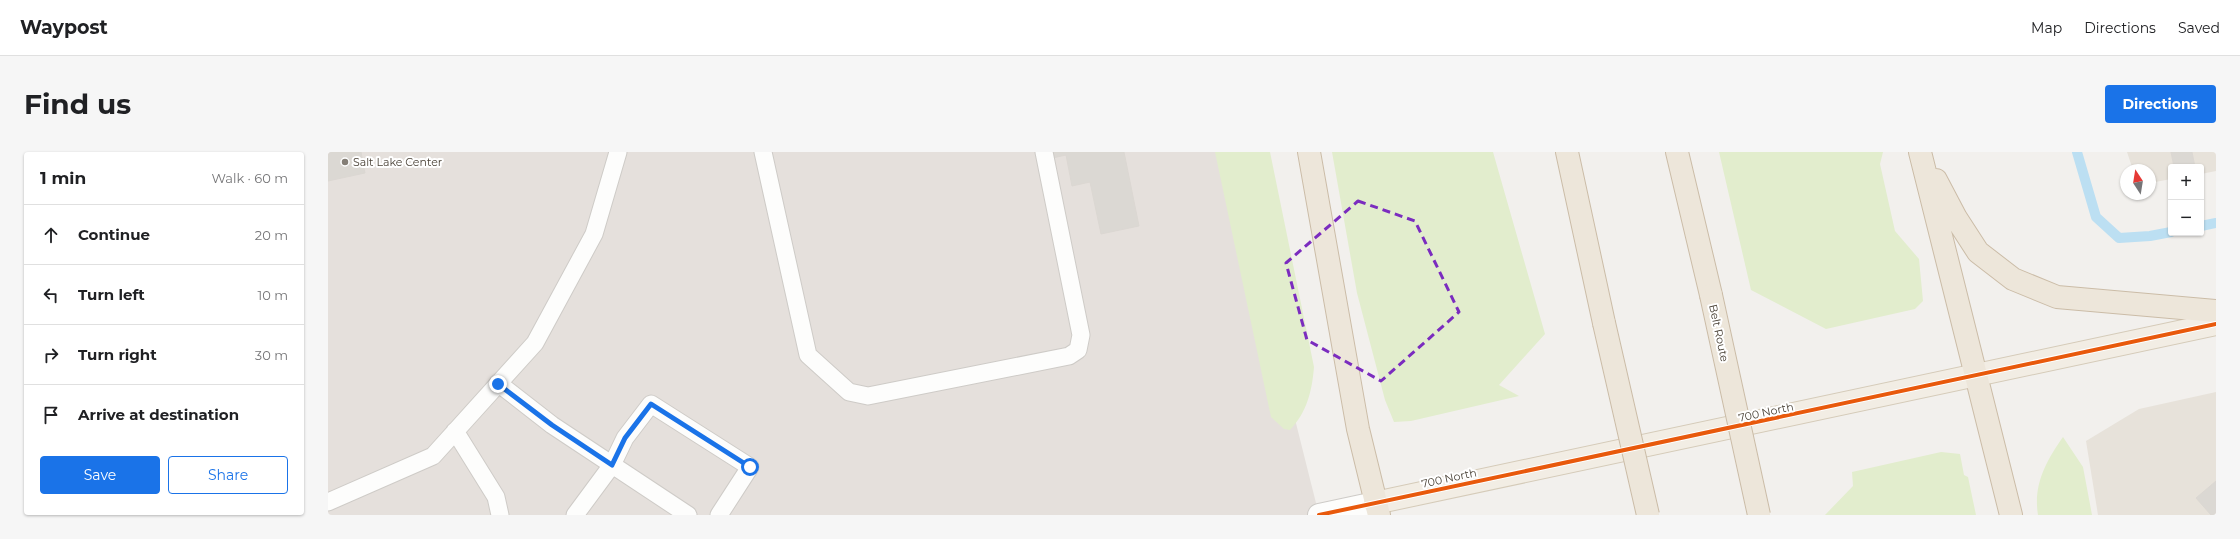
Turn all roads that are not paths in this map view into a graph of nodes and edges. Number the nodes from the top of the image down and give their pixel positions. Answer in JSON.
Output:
{"nodes":[{"id":1,"x":618,"y":152,"type":"edge"},
{"id":2,"x":763,"y":152,"type":"edge"},
{"id":3,"x":1044,"y":152,"type":"edge"},
{"id":4,"x":1309,"y":152,"type":"edge"},
{"id":5,"x":1567,"y":152,"type":"edge"},
{"id":6,"x":1677,"y":152,"type":"edge"},
{"id":7,"x":1920,"y":152,"type":"edge"},
{"id":8,"x":2216,"y":311,"type":"edge"},
{"id":9,"x":2216,"y":324,"type":"edge"},
{"id":10,"x":1977,"y":376,"type":"junction"},
{"id":11,"x":498,"y":384,"type":"junction"},
{"id":12,"x":455,"y":431,"type":"junction"},
{"id":13,"x":612,"y":465,"type":"junction"},
{"id":14,"x":328,"y":502,"type":"edge"},
{"id":15,"x":1377,"y":509,"type":"edge"},
{"id":16,"x":500,"y":515,"type":"edge"},
{"id":17,"x":575,"y":515,"type":"edge"},
{"id":18,"x":688,"y":515,"type":"edge"},
{"id":19,"x":719,"y":515,"type":"edge"},
{"id":20,"x":1319,"y":515,"type":"edge"},
{"id":21,"x":1648,"y":515,"type":"edge"},
{"id":22,"x":1759,"y":515,"type":"edge"},
{"id":23,"x":2011,"y":515,"type":"edge"}],
"edges":[{"from":1,"to":11,"type":"lane"},
{"from":2,"to":3,"type":"lane"},
{"from":4,"to":15,"type":"highway"},
{"from":5,"to":21,"type":"highway","bridge":true},
{"from":6,"to":22,"type":"highway","name":"Belt Route","bridge":true},
{"from":7,"to":8,"type":"highway"},
{"from":7,"to":10,"type":"highway"},
{"from":9,"to":10,"type":"main road","name":"700 North"},
{"from":10,"to":15,"type":"main road","name":"700 North"},
{"from":10,"to":23,"type":"highway"},
{"from":11,"to":12,"type":"lane"},
{"from":11,"to":13,"type":"lane"},
{"from":12,"to":14,"type":"lane"},
{"from":12,"to":16,"type":"lane"},
{"from":13,"to":17,"type":"lane"},
{"from":13,"to":18,"type":"lane"},
{"from":13,"to":19,"type":"lane"},
{"from":15,"to":20,"type":"street","name":"700 North"}]}
